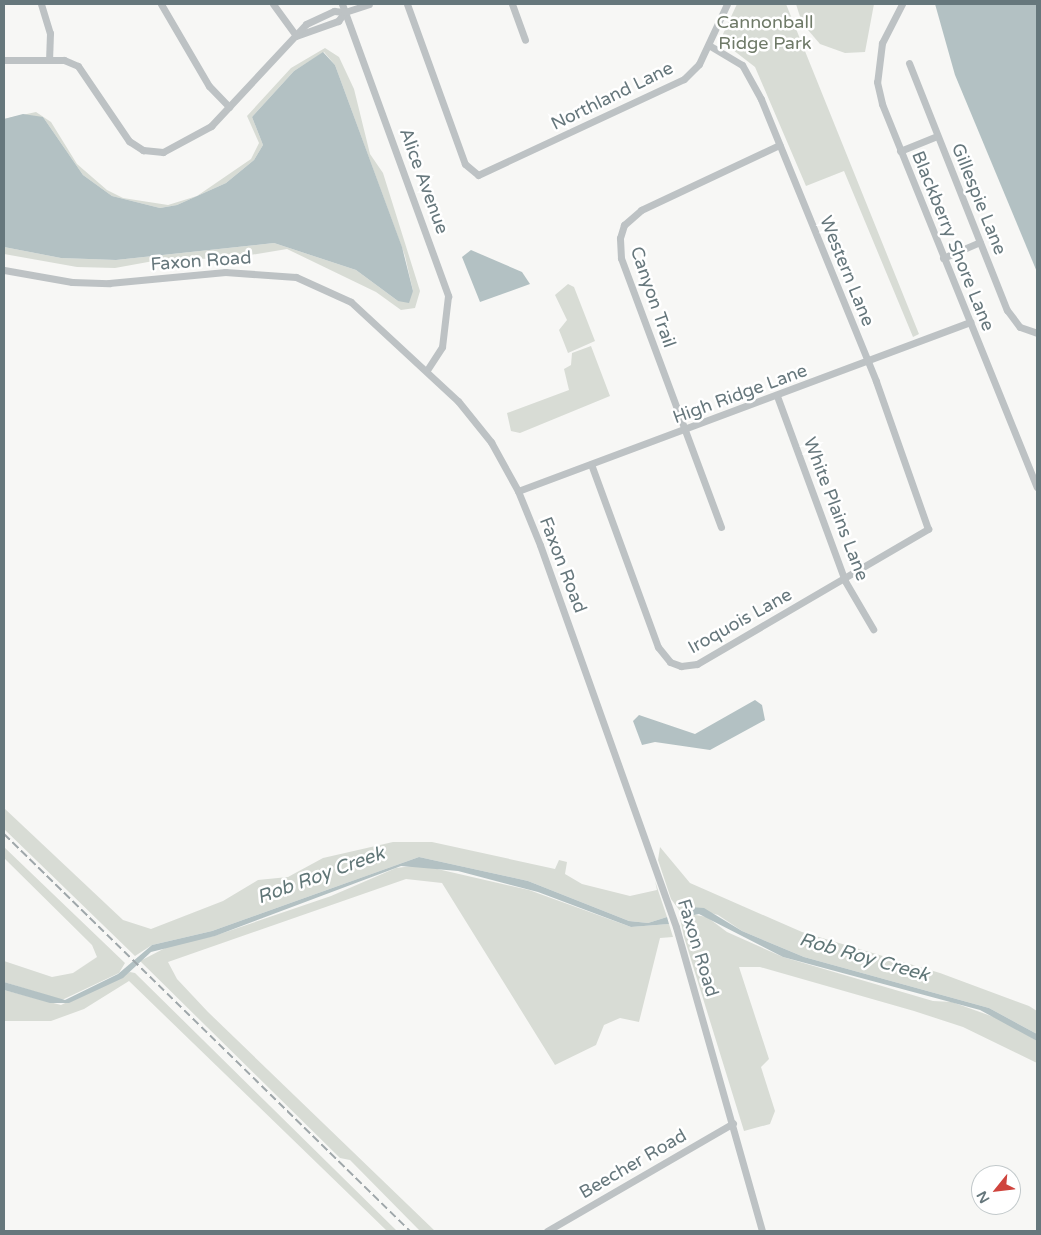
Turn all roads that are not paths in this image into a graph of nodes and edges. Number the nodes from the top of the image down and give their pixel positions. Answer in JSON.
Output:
{"nodes":[{"id":1,"x":41,"y":4,"type":"edge"},
{"id":2,"x":161,"y":4,"type":"edge"},
{"id":3,"x":273,"y":4,"type":"edge"},
{"id":4,"x":342,"y":4,"type":"edge"},
{"id":5,"x":369,"y":4,"type":"edge"},
{"id":6,"x":407,"y":4,"type":"edge"},
{"id":7,"x":512,"y":4,"type":"edge"},
{"id":8,"x":727,"y":4,"type":"edge"},
{"id":9,"x":902,"y":4,"type":"edge"},
{"id":10,"x":346,"y":12,"type":"junction"},
{"id":11,"x":296,"y":36,"type":"junction"},
{"id":12,"x":525,"y":40,"type":"dead end"},
{"id":13,"x":709,"y":45,"type":"junction"},
{"id":14,"x":4,"y":60,"type":"edge"},
{"id":15,"x":49,"y":60,"type":"junction"},
{"id":16,"x":909,"y":62,"type":"dead end"},
{"id":17,"x":229,"y":107,"type":"junction"},
{"id":18,"x":937,"y":136,"type":"junction"},
{"id":19,"x":779,"y":145,"type":"junction"},
{"id":20,"x":900,"y":151,"type":"junction"},
{"id":21,"x":980,"y":242,"type":"junction"},
{"id":22,"x":943,"y":258,"type":"junction"},
{"id":23,"x":4,"y":270,"type":"edge"},
{"id":24,"x":970,"y":322,"type":"junction"},
{"id":25,"x":1037,"y":333,"type":"edge"},
{"id":26,"x":868,"y":362,"type":"junction"},
{"id":27,"x":427,"y":370,"type":"junction"},
{"id":28,"x":777,"y":396,"type":"junction"},
{"id":29,"x":684,"y":430,"type":"junction"},
{"id":30,"x":591,"y":464,"type":"junction"},
{"id":31,"x":1037,"y":487,"type":"edge"},
{"id":32,"x":518,"y":490,"type":"junction"},
{"id":33,"x":721,"y":527,"type":"dead end"},
{"id":34,"x":928,"y":529,"type":"joint"},
{"id":35,"x":845,"y":581,"type":"junction"},
{"id":36,"x":873,"y":630,"type":"dead end"},
{"id":37,"x":733,"y":1123,"type":"junction"},
{"id":38,"x":548,"y":1231,"type":"edge"},
{"id":39,"x":762,"y":1231,"type":"edge"}],
"edges":[{"from":1,"to":15,"type":"street"},
{"from":2,"to":17,"type":"street"},
{"from":3,"to":11,"type":"street"},
{"from":4,"to":10,"type":"street","name":"Alice Avenue"},
{"from":5,"to":10,"type":"street"},
{"from":6,"to":13,"type":"street","name":"Northland Lane"},
{"from":7,"to":12,"type":"street"},
{"from":8,"to":13,"type":"street","name":"Northland Lane"},
{"from":9,"to":20,"type":"street","name":"Blackberry Shore Lane"},
{"from":10,"to":11,"type":"street"},
{"from":10,"to":27,"type":"street","name":"Alice Avenue"},
{"from":11,"to":17,"type":"street"},
{"from":13,"to":19,"type":"street","name":"Western Lane"},
{"from":14,"to":15,"type":"street"},
{"from":15,"to":17,"type":"street"},
{"from":16,"to":18,"type":"street","name":"Gillespie Lane"},
{"from":18,"to":20,"type":"street"},
{"from":18,"to":21,"type":"street","name":"Gillespie Lane"},
{"from":19,"to":26,"type":"street","name":"Western Lane"},
{"from":19,"to":29,"type":"street","name":"Canyon Trail"},
{"from":20,"to":22,"type":"street","name":"Blackberry Shore Lane"},
{"from":21,"to":22,"type":"street"},
{"from":21,"to":25,"type":"street","name":"Gillespie Lane"},
{"from":22,"to":24,"type":"street","name":"Blackberry Shore Lane"},
{"from":23,"to":27,"type":"street","name":"Faxon Road"},
{"from":24,"to":26,"type":"street","name":"High Ridge Lane"},
{"from":24,"to":31,"type":"street","name":"Blackberry Shore Lane"},
{"from":26,"to":28,"type":"street","name":"High Ridge Lane"},
{"from":26,"to":34,"type":"street","name":"Western Lane"},
{"from":27,"to":32,"type":"street","name":"Faxon Road"},
{"from":28,"to":29,"type":"street","name":"High Ridge Lane"},
{"from":28,"to":35,"type":"street","name":"White Plains Lane"},
{"from":29,"to":30,"type":"street","name":"High Ridge Lane"},
{"from":29,"to":33,"type":"street","name":"Canyon Trail"},
{"from":30,"to":32,"type":"street","name":"High Ridge Lane"},
{"from":30,"to":35,"type":"street","name":"Iroquois Lane"},
{"from":32,"to":37,"type":"street","name":"Faxon Road"},
{"from":34,"to":35,"type":"street","name":"Iroquois Lane"},
{"from":35,"to":36,"type":"street","name":"White Plains Lane"},
{"from":37,"to":38,"type":"street","name":"Beecher Road"},
{"from":37,"to":39,"type":"street","name":"Faxon Road"}]}
